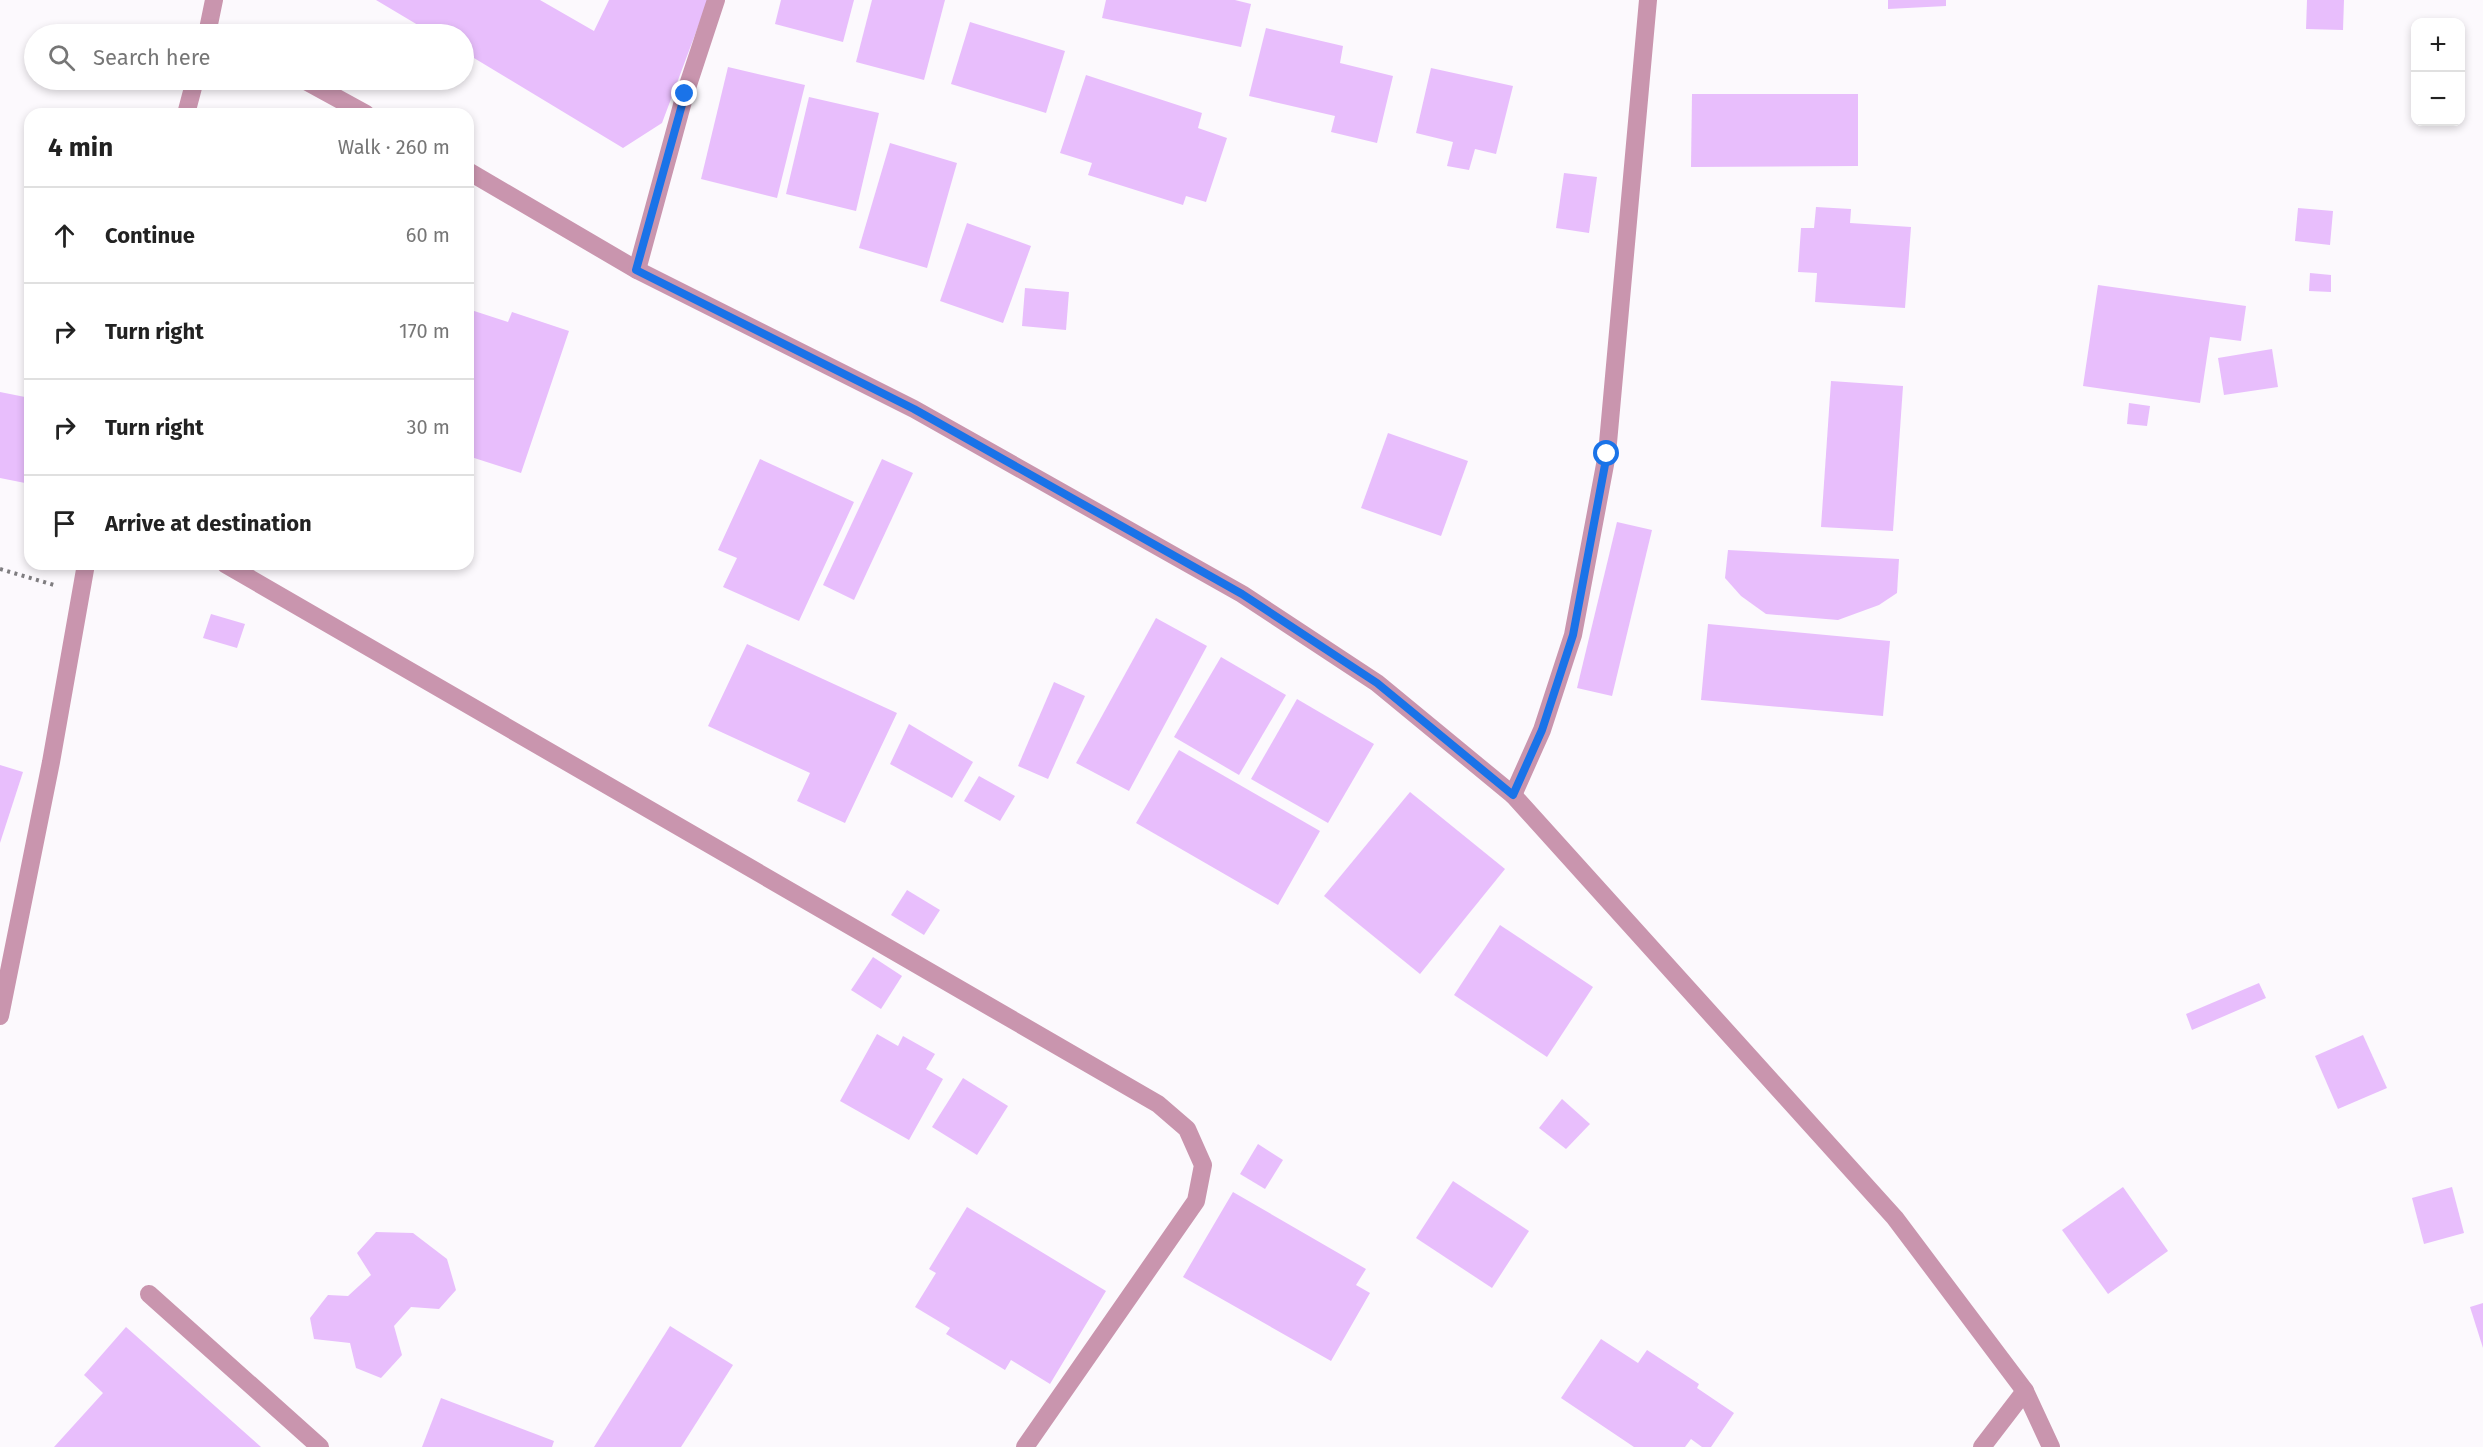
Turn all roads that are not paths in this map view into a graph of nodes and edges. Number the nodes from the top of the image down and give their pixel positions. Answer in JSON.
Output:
{"nodes":[{"id":1,"x":214,"y":0,"type":"edge"},
{"id":2,"x":716,"y":0,"type":"edge"},
{"id":3,"x":1648,"y":0,"type":"edge"},
{"id":4,"x":213,"y":24,"type":"edge"},
{"id":5,"x":192,"y":90,"type":"edge"},
{"id":6,"x":322,"y":90,"type":"edge"},
{"id":7,"x":188,"y":108,"type":"edge"},
{"id":8,"x":355,"y":108,"type":"edge"},
{"id":9,"x":474,"y":175,"type":"edge"},
{"id":10,"x":636,"y":270,"type":"junction"},
{"id":11,"x":85,"y":570,"type":"edge"},
{"id":12,"x":235,"y":570,"type":"edge"},
{"id":13,"x":1513,"y":795,"type":"junction"},
{"id":14,"x":0,"y":1016,"type":"edge"},
{"id":15,"x":149,"y":1294,"type":"dead end"},
{"id":16,"x":2025,"y":1391,"type":"junction"},
{"id":17,"x":320,"y":1447,"type":"edge"},
{"id":18,"x":1025,"y":1447,"type":"edge"},
{"id":19,"x":1982,"y":1447,"type":"edge"},
{"id":20,"x":2051,"y":1447,"type":"edge"}],
"edges":[{"from":1,"to":4,"type":"street"},
{"from":2,"to":10,"type":"street"},
{"from":3,"to":13,"type":"street"},
{"from":5,"to":7,"type":"street"},
{"from":6,"to":8,"type":"street"},
{"from":9,"to":10,"type":"street"},
{"from":10,"to":13,"type":"street"},
{"from":11,"to":14,"type":"street"},
{"from":12,"to":18,"type":"street"},
{"from":13,"to":16,"type":"street"},
{"from":15,"to":17,"type":"street"},
{"from":16,"to":19,"type":"street"},
{"from":16,"to":20,"type":"street"}]}
